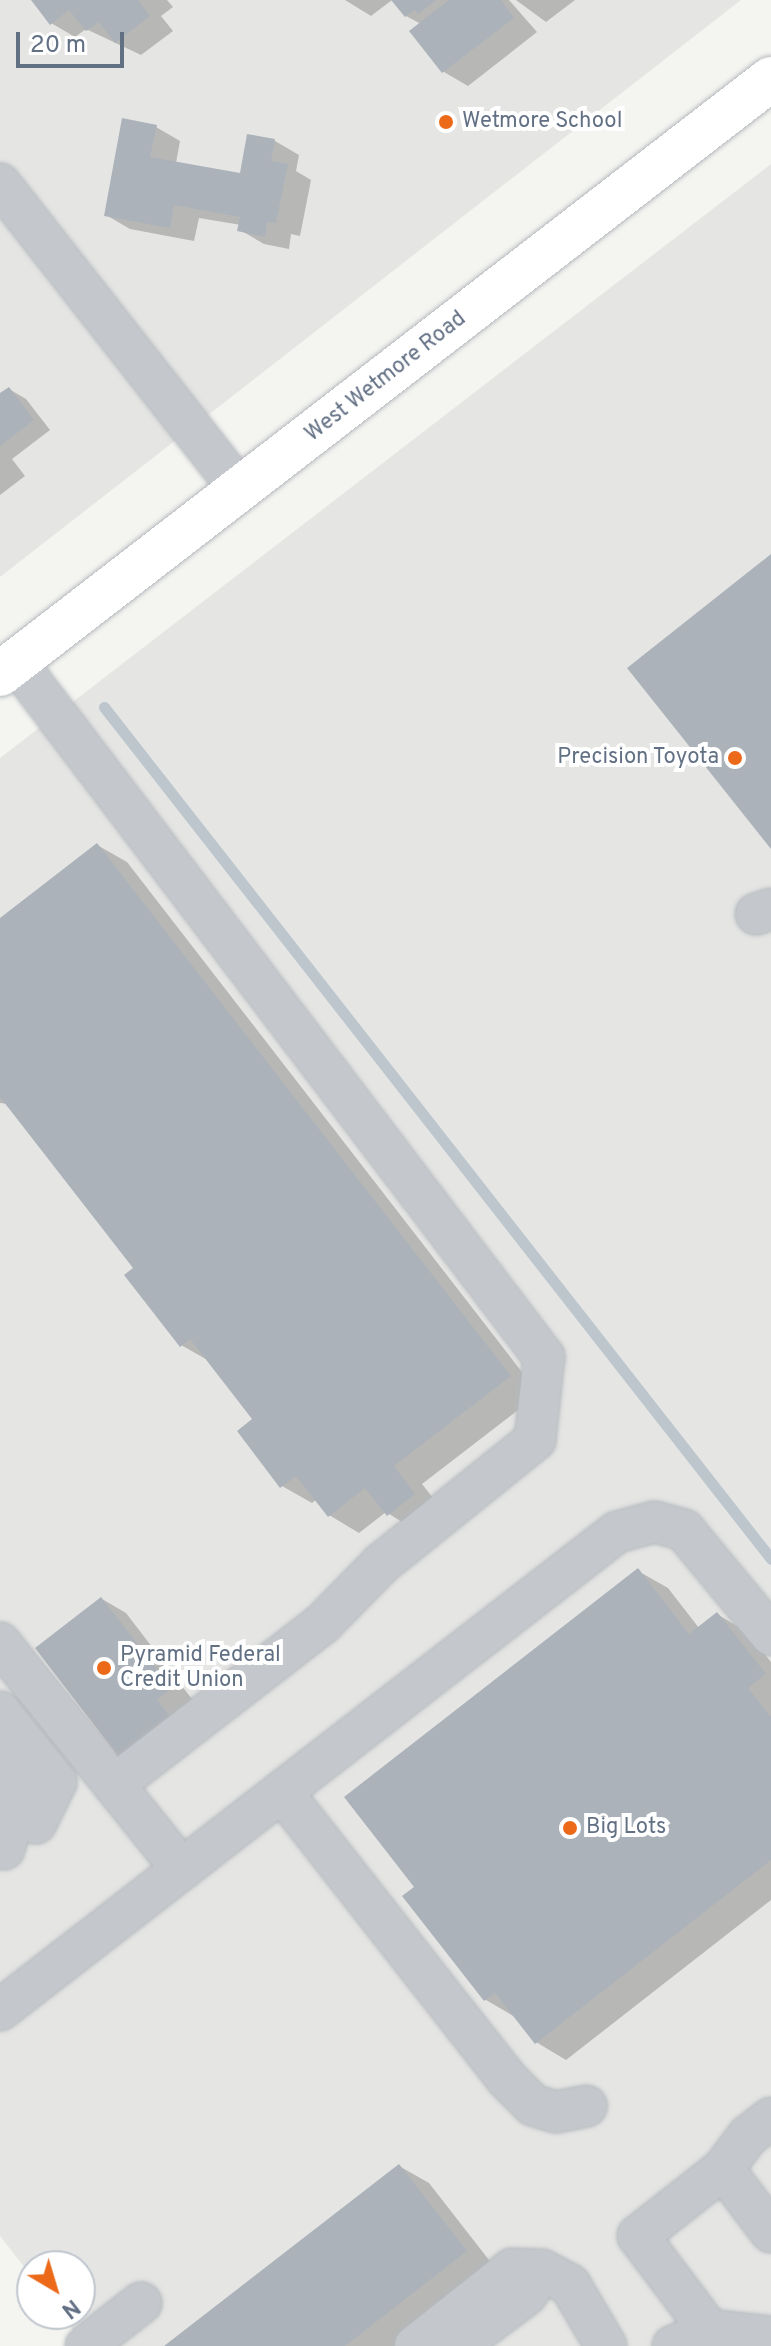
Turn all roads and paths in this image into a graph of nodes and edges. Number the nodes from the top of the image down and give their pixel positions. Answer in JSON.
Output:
{"nodes":[{"id":1,"x":771,"y":79,"type":"edge"},
{"id":2,"x":0,"y":184,"type":"edge"},
{"id":3,"x":239,"y":489,"type":"junction"},
{"id":4,"x":8,"y":668,"type":"edge"},
{"id":5,"x":771,"y":1635,"type":"edge"},
{"id":6,"x":0,"y":1643,"type":"edge"},
{"id":7,"x":0,"y":1712,"type":"edge"},
{"id":8,"x":0,"y":1747,"type":"edge"},
{"id":9,"x":114,"y":1785,"type":"junction"},
{"id":10,"x":282,"y":1792,"type":"junction"},
{"id":11,"x":13,"y":1822,"type":"edge"},
{"id":12,"x":182,"y":1869,"type":"junction"},
{"id":13,"x":0,"y":2010,"type":"edge"},
{"id":14,"x":586,"y":2106,"type":"dead end"},
{"id":15,"x":771,"y":2118,"type":"edge"},
{"id":16,"x":723,"y":2169,"type":"junction"},
{"id":17,"x":771,"y":2232,"type":"edge"},
{"id":18,"x":542,"y":2270,"type":"junction"},
{"id":19,"x":141,"y":2303,"type":"dead end"},
{"id":20,"x":771,"y":2337,"type":"edge"},
{"id":21,"x":716,"y":2338,"type":"edge"},
{"id":22,"x":86,"y":2346,"type":"edge"},
{"id":23,"x":415,"y":2346,"type":"edge"},
{"id":24,"x":458,"y":2346,"type":"edge"},
{"id":25,"x":606,"y":2346,"type":"edge"},
{"id":26,"x":673,"y":2346,"type":"edge"}],
"edges":[{"from":1,"to":3,"type":"main road","name":"West Wetmore Road"},
{"from":2,"to":3,"type":"lane"},
{"from":3,"to":4,"type":"main road","name":"West Wetmore Road"},
{"from":4,"to":9,"type":"lane"},
{"from":5,"to":10,"type":"lane"},
{"from":6,"to":9,"type":"lane"},
{"from":7,"to":11,"type":"lane"},
{"from":8,"to":11,"type":"lane"},
{"from":9,"to":12,"type":"lane"},
{"from":10,"to":12,"type":"lane"},
{"from":10,"to":14,"type":"lane"},
{"from":12,"to":13,"type":"lane"},
{"from":15,"to":16,"type":"lane"},
{"from":16,"to":17,"type":"lane"},
{"from":16,"to":21,"type":"lane"},
{"from":18,"to":23,"type":"lane"},
{"from":18,"to":24,"type":"lane"},
{"from":18,"to":25,"type":"lane"},
{"from":19,"to":22,"type":"lane"},
{"from":20,"to":21,"type":"lane"},
{"from":21,"to":26,"type":"lane"}]}
